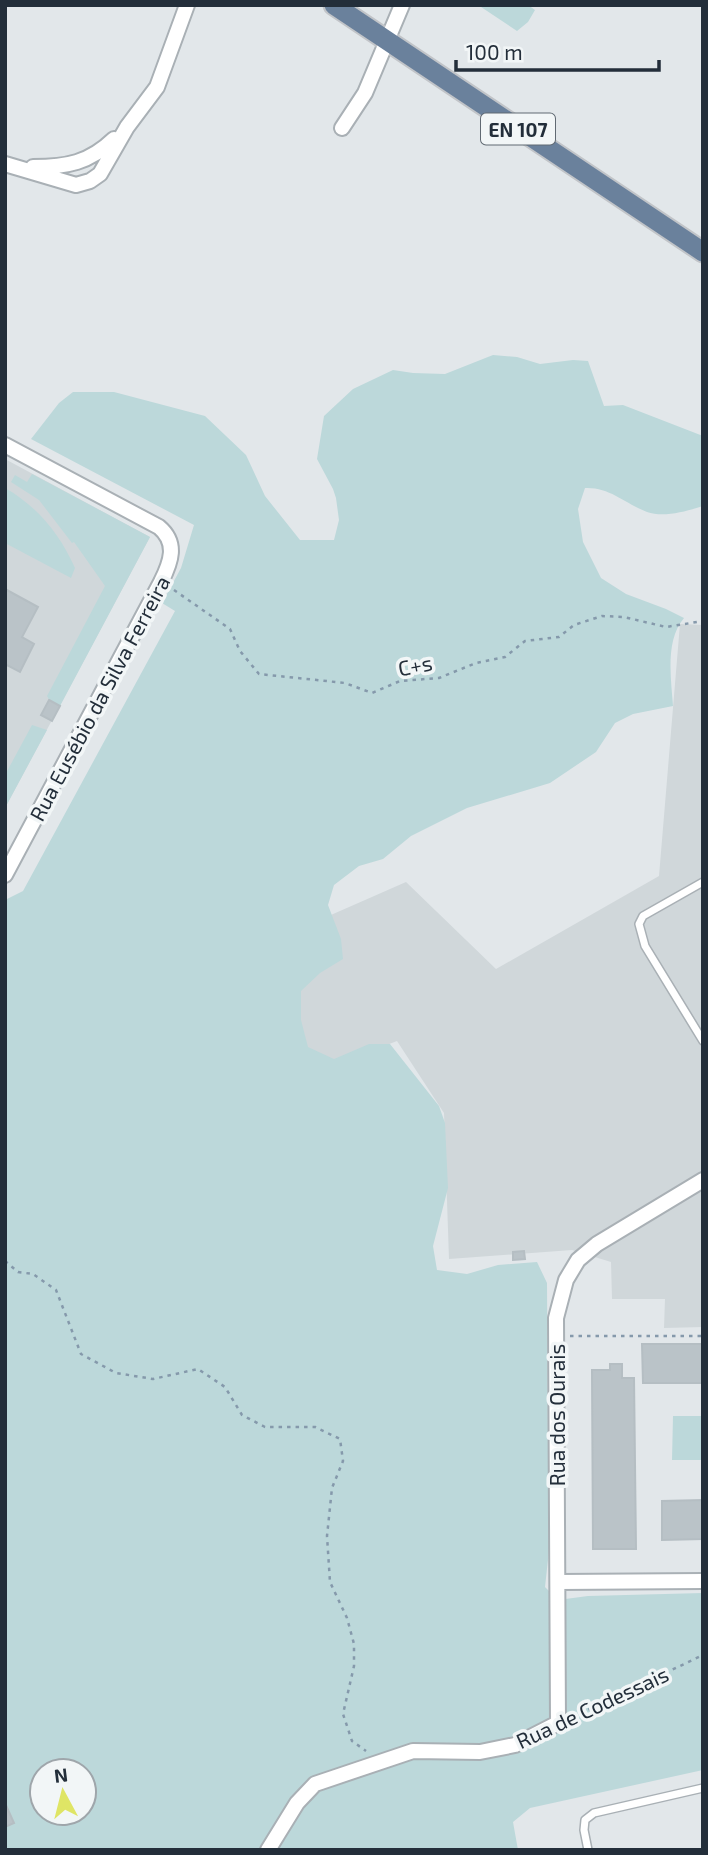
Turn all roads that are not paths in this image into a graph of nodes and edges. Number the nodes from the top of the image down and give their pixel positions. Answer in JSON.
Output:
{"nodes":[{"id":1,"x":187,"y":5,"type":"edge"},
{"id":2,"x":334,"y":5,"type":"edge"},
{"id":3,"x":402,"y":5,"type":"edge"},
{"id":4,"x":386,"y":40,"type":"junction"},
{"id":5,"x":127,"y":127,"type":"junction"},
{"id":6,"x":342,"y":128,"type":"dead end"},
{"id":7,"x":10,"y":166,"type":"edge"},
{"id":8,"x":703,"y":252,"type":"edge"},
{"id":9,"x":5,"y":445,"type":"edge"},
{"id":10,"x":5,"y":875,"type":"edge"},
{"id":11,"x":703,"y":882,"type":"edge"},
{"id":12,"x":703,"y":1041,"type":"edge"},
{"id":13,"x":703,"y":1180,"type":"edge"},
{"id":14,"x":703,"y":1581,"type":"edge"},
{"id":15,"x":559,"y":1582,"type":"junction"},
{"id":16,"x":558,"y":1723,"type":"joint"},
{"id":17,"x":703,"y":1788,"type":"edge"},
{"id":18,"x":268,"y":1850,"type":"edge"},
{"id":19,"x":588,"y":1850,"type":"edge"}],
"edges":[{"from":1,"to":5,"type":"street"},
{"from":2,"to":4,"type":"main road","number":"EN 107"},
{"from":3,"to":4,"type":"street"},
{"from":4,"to":6,"type":"street"},
{"from":4,"to":8,"type":"main road","number":"EN 107"},
{"from":5,"to":7,"type":"street"},
{"from":5,"to":7,"type":"street"},
{"from":9,"to":10,"type":"street","name":"Rua Eusébio da Silva Ferreira"},
{"from":11,"to":12,"type":"lane"},
{"from":13,"to":15,"type":"street","name":"Rua dos Ourais"},
{"from":14,"to":15,"type":"street"},
{"from":15,"to":16,"type":"street","name":"Rua dos Ourais"},
{"from":16,"to":18,"type":"street","name":"Rua de Codessais"},
{"from":17,"to":19,"type":"lane"}]}
